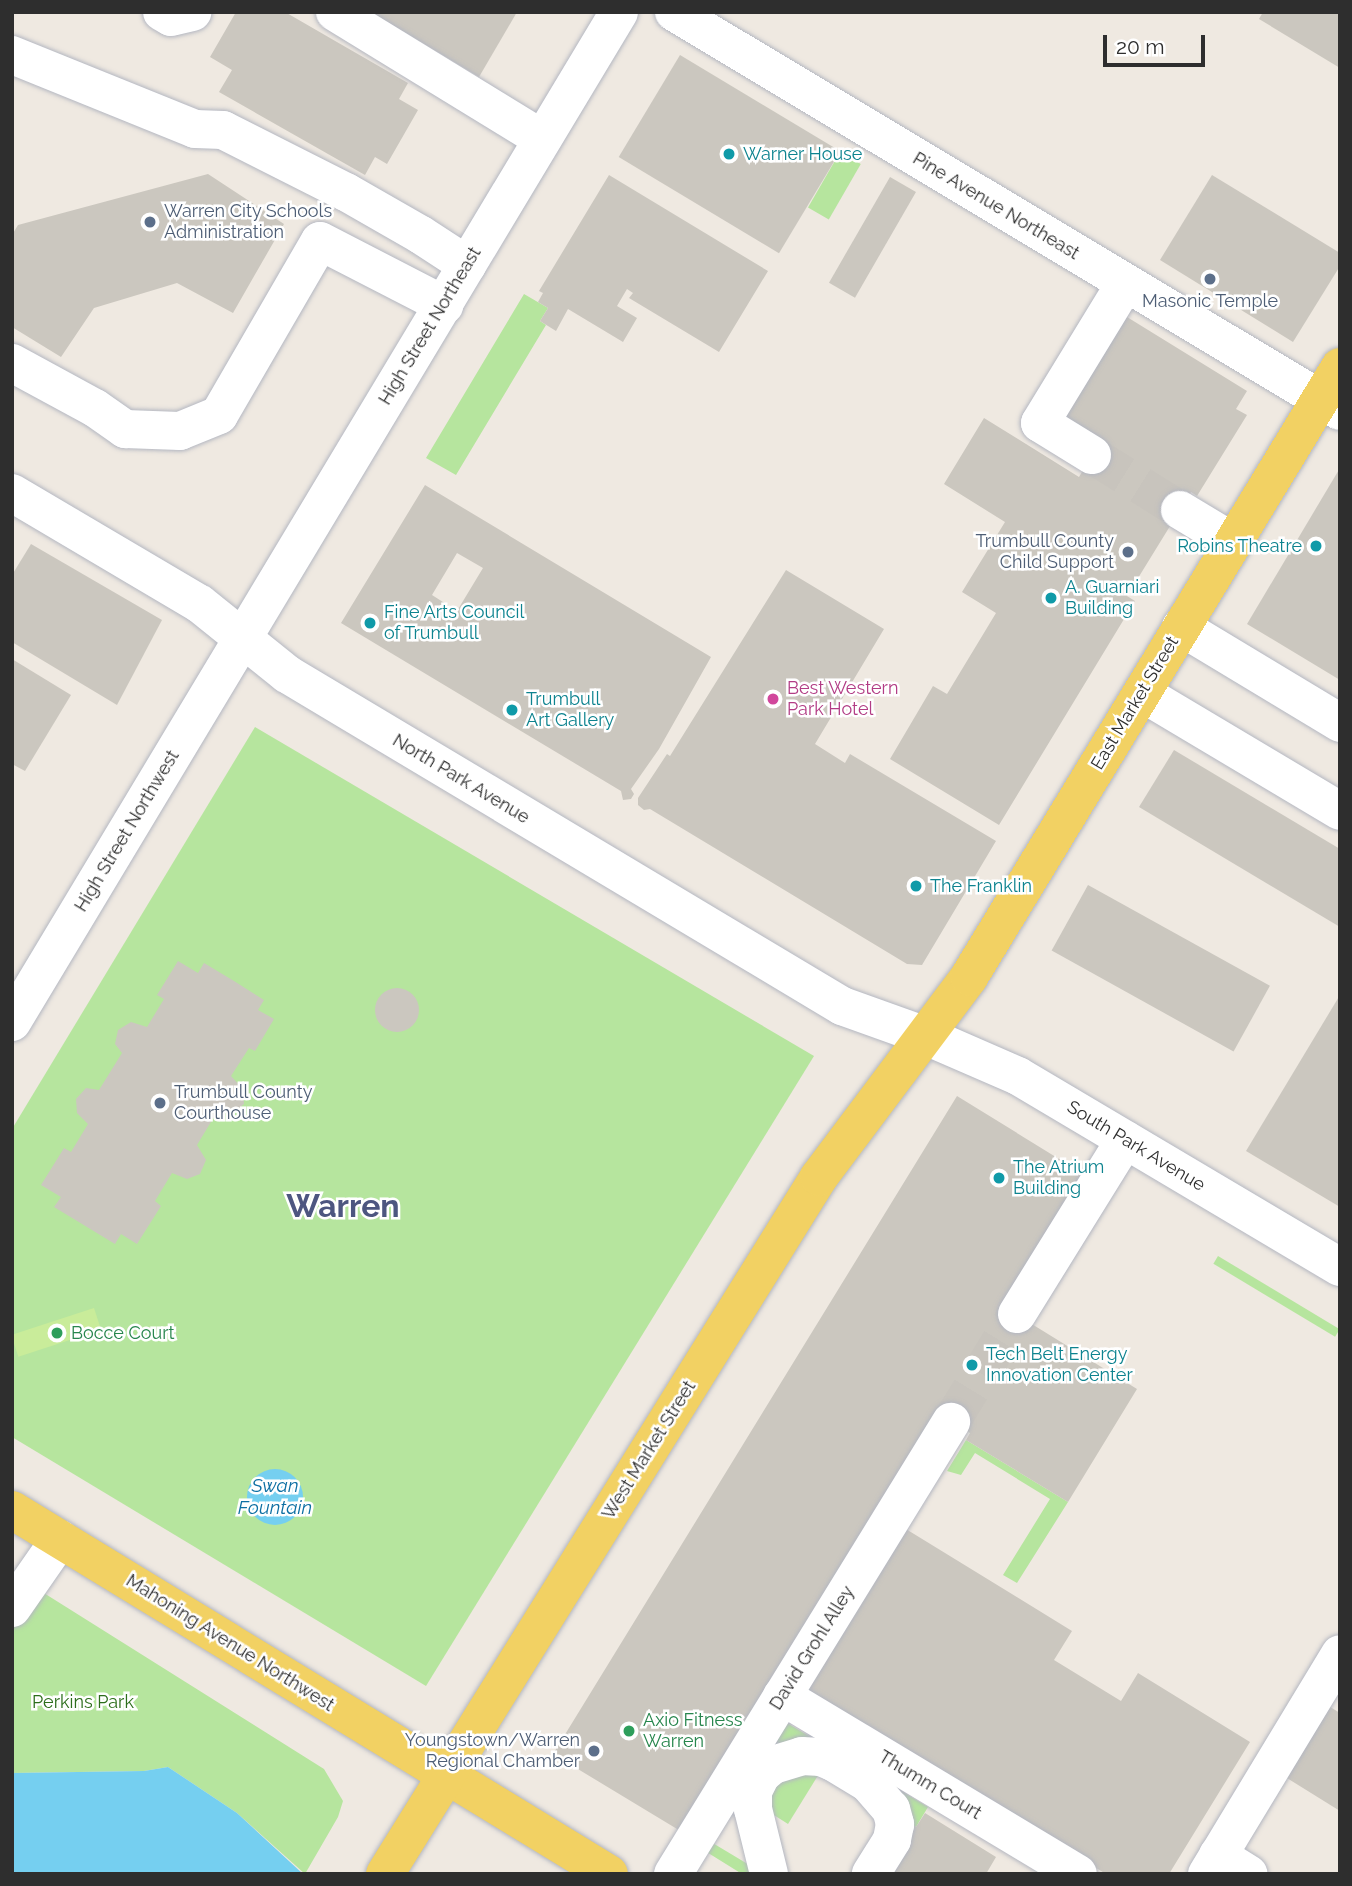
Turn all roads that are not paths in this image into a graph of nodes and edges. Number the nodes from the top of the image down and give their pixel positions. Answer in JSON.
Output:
{"nodes":[{"id":1,"x":162,"y":12,"type":"edge"},
{"id":2,"x":192,"y":12,"type":"edge"},
{"id":3,"x":335,"y":12,"type":"edge"},
{"id":4,"x":619,"y":12,"type":"edge"},
{"id":5,"x":674,"y":12,"type":"edge"},
{"id":6,"x":16,"y":66,"type":"edge"},
{"id":7,"x":542,"y":139,"type":"junction"},
{"id":8,"x":467,"y":265,"type":"junction"},
{"id":9,"x":1125,"y":284,"type":"junction"},
{"id":10,"x":444,"y":305,"type":"junction"},
{"id":11,"x":12,"y":363,"type":"edge"},
{"id":12,"x":1340,"y":367,"type":"edge"},
{"id":13,"x":1329,"y":406,"type":"edge"},
{"id":14,"x":1092,"y":455,"type":"tunnel mouth"},
{"id":15,"x":12,"y":492,"type":"edge"},
{"id":16,"x":1180,"y":510,"type":"tunnel mouth"},
{"id":17,"x":1233,"y":542,"type":"junction"},
{"id":18,"x":1181,"y":627,"type":"junction"},
{"id":19,"x":242,"y":641,"type":"junction"},
{"id":20,"x":1142,"y":693,"type":"junction"},
{"id":21,"x":1340,"y":723,"type":"edge"},
{"id":22,"x":1340,"y":811,"type":"edge"},
{"id":23,"x":12,"y":1021,"type":"edge"},
{"id":24,"x":926,"y":1036,"type":"junction"},
{"id":25,"x":1125,"y":1140,"type":"junction"},
{"id":26,"x":1340,"y":1268,"type":"edge"},
{"id":27,"x":1017,"y":1314,"type":"tunnel mouth"},
{"id":28,"x":951,"y":1422,"type":"tunnel mouth"},
{"id":29,"x":12,"y":1510,"type":"edge"},
{"id":30,"x":60,"y":1539,"type":"junction"},
{"id":31,"x":12,"y":1608,"type":"edge"},
{"id":32,"x":1340,"y":1654,"type":"edge"},
{"id":33,"x":782,"y":1696,"type":"junction"},
{"id":34,"x":447,"y":1776,"type":"junction"},
{"id":35,"x":1224,"y":1868,"type":"edge"},
{"id":36,"x":385,"y":1874,"type":"edge"},
{"id":37,"x":609,"y":1874,"type":"edge"},
{"id":38,"x":673,"y":1874,"type":"edge"},
{"id":39,"x":769,"y":1874,"type":"edge"},
{"id":40,"x":871,"y":1874,"type":"edge"},
{"id":41,"x":1078,"y":1874,"type":"edge"}],
"edges":[{"from":1,"to":2,"type":"street"},
{"from":3,"to":7,"type":"street"},
{"from":4,"to":7,"type":"street","name":"High Street Northeast"},
{"from":5,"to":9,"type":"street","name":"Pine Avenue Northeast"},
{"from":6,"to":8,"type":"street"},
{"from":7,"to":8,"type":"street","name":"High Street Northeast"},
{"from":8,"to":10,"type":"street","name":"High Street Northeast"},
{"from":9,"to":13,"type":"street","name":"Pine Avenue Northeast"},
{"from":9,"to":14,"type":"street"},
{"from":10,"to":11,"type":"street"},
{"from":10,"to":19,"type":"street","name":"High Street Northeast"},
{"from":12,"to":13,"type":"main road","name":"East Market Street"},
{"from":13,"to":17,"type":"main road","name":"East Market Street"},
{"from":15,"to":19,"type":"street","name":"North Park Avenue"},
{"from":16,"to":17,"type":"street"},
{"from":17,"to":18,"type":"main road","name":"East Market Street"},
{"from":18,"to":20,"type":"main road","name":"East Market Street"},
{"from":18,"to":21,"type":"street"},
{"from":19,"to":23,"type":"street","name":"High Street Northwest"},
{"from":19,"to":24,"type":"street","name":"North Park Avenue"},
{"from":20,"to":22,"type":"street"},
{"from":20,"to":24,"type":"main road","name":"East Market Street"},
{"from":24,"to":25,"type":"street","name":"South Park Avenue"},
{"from":24,"to":34,"type":"main road","name":"West Market Street"},
{"from":25,"to":26,"type":"street","name":"South Park Avenue"},
{"from":25,"to":27,"type":"street"},
{"from":28,"to":33,"type":"street","name":"David Grohl Alley"},
{"from":29,"to":30,"type":"main road","name":"Mahoning Avenue Northwest"},
{"from":30,"to":31,"type":"street"},
{"from":30,"to":34,"type":"main road","name":"Mahoning Avenue Northwest"},
{"from":32,"to":35,"type":"street"},
{"from":33,"to":38,"type":"street","name":"David Grohl Alley"},
{"from":33,"to":41,"type":"street","name":"Thumm Court"},
{"from":34,"to":36,"type":"main road","name":"West Market Street"},
{"from":34,"to":37,"type":"main road","name":"Mahoning Avenue Northwest"},
{"from":39,"to":40,"type":"street"}]}
